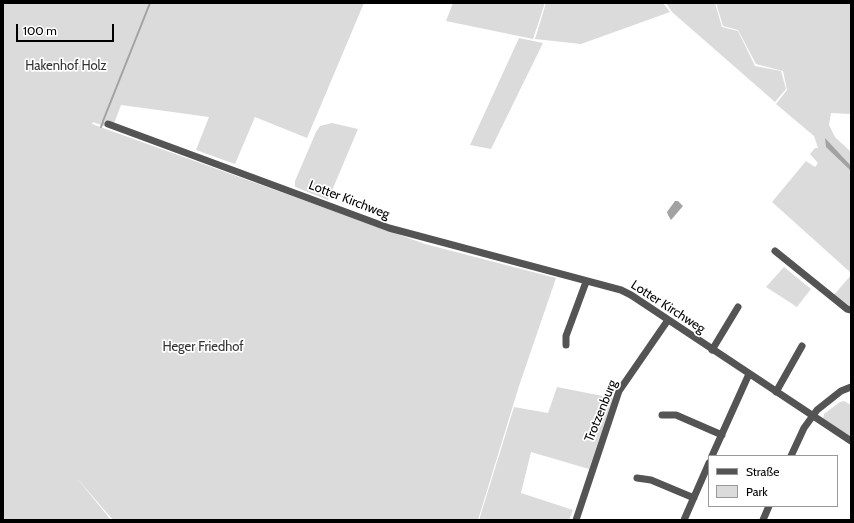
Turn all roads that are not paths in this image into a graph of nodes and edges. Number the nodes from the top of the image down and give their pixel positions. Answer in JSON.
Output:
{"nodes":[{"id":1,"x":108,"y":124,"type":"dead end"},
{"id":2,"x":775,"y":251,"type":"dead end"},
{"id":3,"x":586,"y":282,"type":"junction"},
{"id":4,"x":738,"y":307,"type":"dead end"},
{"id":5,"x":851,"y":310,"type":"edge"},
{"id":6,"x":668,"y":320,"type":"junction"},
{"id":7,"x":566,"y":345,"type":"dead end"},
{"id":8,"x":802,"y":346,"type":"dead end"},
{"id":9,"x":712,"y":350,"type":"junction"},
{"id":10,"x":749,"y":374,"type":"junction"},
{"id":11,"x":851,"y":387,"type":"edge"},
{"id":12,"x":776,"y":392,"type":"junction"},
{"id":13,"x":662,"y":415,"type":"dead end"},
{"id":14,"x":812,"y":416,"type":"junction"},
{"id":15,"x":722,"y":435,"type":"junction"},
{"id":16,"x":851,"y":441,"type":"edge"},
{"id":17,"x":712,"y":455,"type":"edge"},
{"id":18,"x":791,"y":455,"type":"edge"},
{"id":19,"x":708,"y":466,"type":"edge"},
{"id":20,"x":637,"y":478,"type":"dead end"},
{"id":21,"x":694,"y":498,"type":"junction"},
{"id":22,"x":769,"y":507,"type":"edge"},
{"id":23,"x":576,"y":520,"type":"edge"},
{"id":24,"x":684,"y":520,"type":"edge"},
{"id":25,"x":763,"y":520,"type":"edge"}],
"edges":[{"from":1,"to":3,"type":"street","name":"Lotter Kirchweg"},
{"from":2,"to":5,"type":"street"},
{"from":3,"to":6,"type":"street","name":"Lotter Kirchweg"},
{"from":3,"to":7,"type":"street"},
{"from":4,"to":9,"type":"street","name":"Lotter Kirchweg"},
{"from":6,"to":9,"type":"street","name":"Lotter Kirchweg"},
{"from":6,"to":23,"type":"street","name":"Trotzenburg"},
{"from":8,"to":12,"type":"street"},
{"from":9,"to":10,"type":"street","name":"Lotter Kirchweg"},
{"from":10,"to":12,"type":"street","name":"Lotter Kirchweg"},
{"from":10,"to":15,"type":"street"},
{"from":11,"to":14,"type":"street"},
{"from":12,"to":14,"type":"street","name":"Lotter Kirchweg"},
{"from":13,"to":15,"type":"street"},
{"from":14,"to":16,"type":"street","name":"Lotter Kirchweg"},
{"from":14,"to":18,"type":"street"},
{"from":15,"to":17,"type":"street"},
{"from":19,"to":21,"type":"street"},
{"from":20,"to":21,"type":"street"},
{"from":21,"to":24,"type":"street"},
{"from":22,"to":25,"type":"street"}]}
